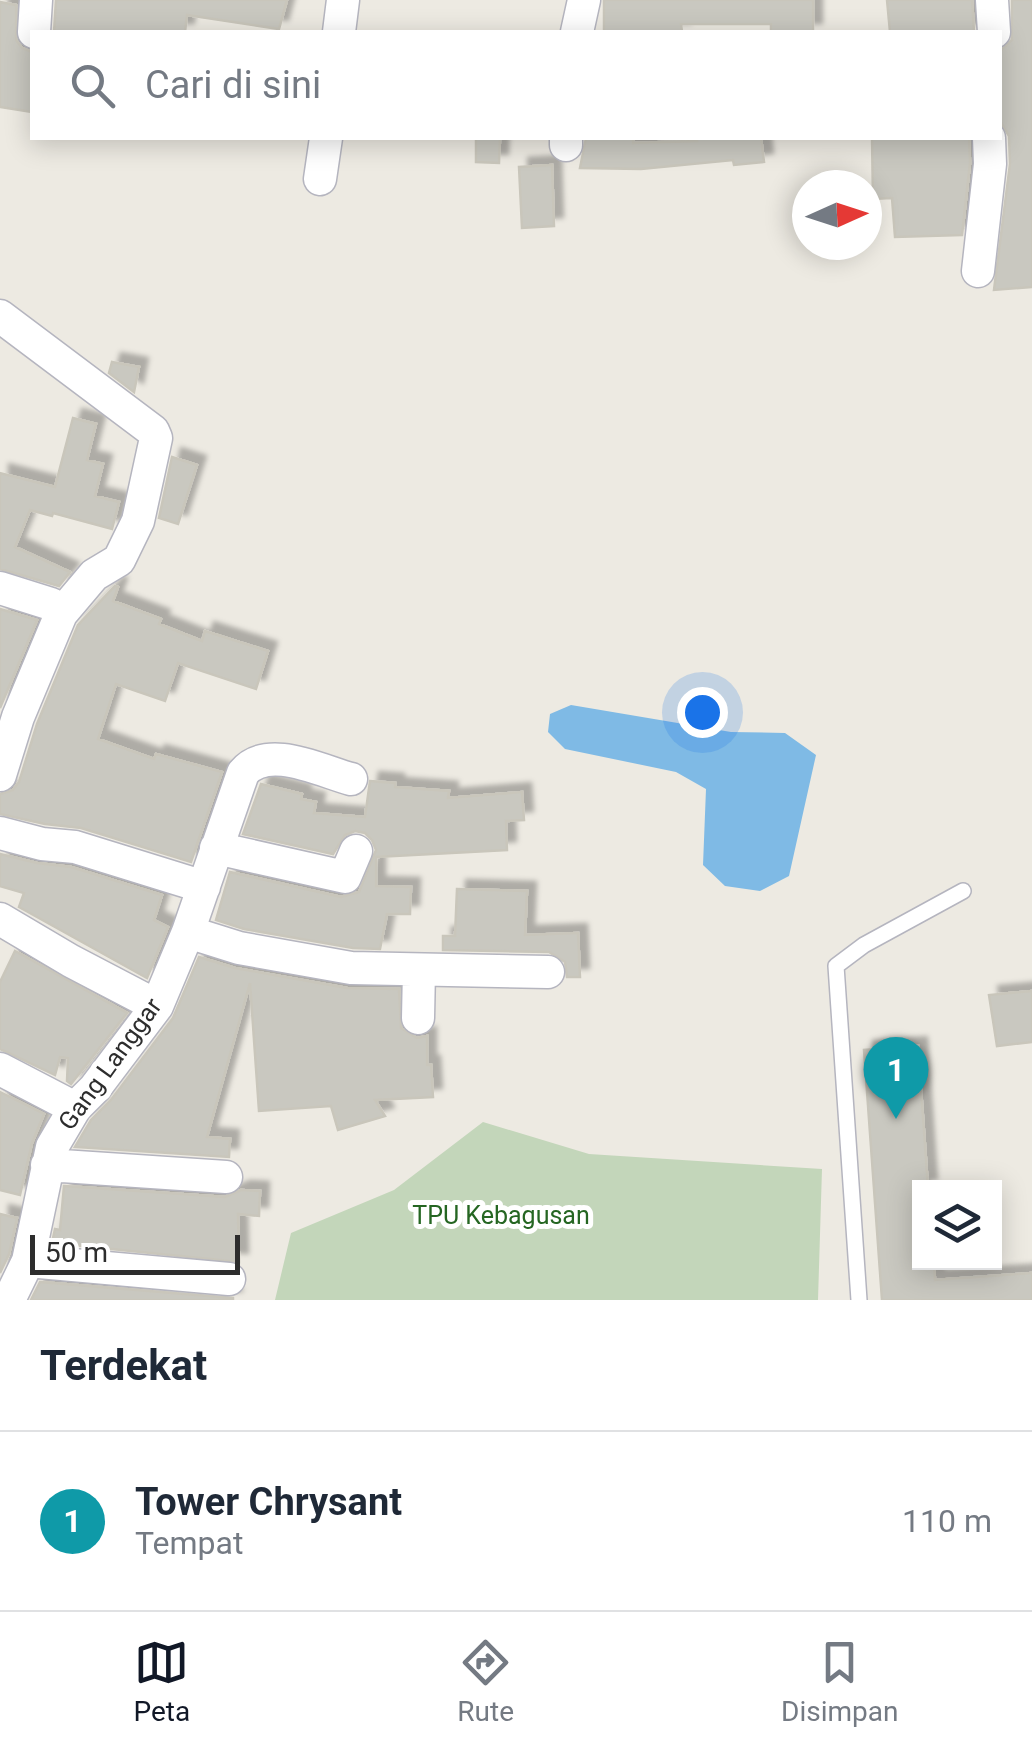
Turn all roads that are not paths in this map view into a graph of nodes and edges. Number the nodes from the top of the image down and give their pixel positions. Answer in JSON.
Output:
{"nodes":[{"id":1,"x":36,"y":0,"type":"edge"},
{"id":2,"x":342,"y":0,"type":"edge"},
{"id":3,"x":584,"y":0,"type":"edge"},
{"id":4,"x":992,"y":0,"type":"edge"},
{"id":5,"x":34,"y":30,"type":"edge"},
{"id":6,"x":339,"y":30,"type":"edge"},
{"id":7,"x":577,"y":30,"type":"edge"},
{"id":8,"x":994,"y":30,"type":"edge"},
{"id":9,"x":326,"y":140,"type":"edge"},
{"id":10,"x":990,"y":140,"type":"edge"},
{"id":11,"x":320,"y":180,"type":"dead end"},
{"id":12,"x":978,"y":271,"type":"dead end"},
{"id":13,"x":0,"y":316,"type":"edge"},
{"id":14,"x":0,"y":588,"type":"edge"},
{"id":15,"x":61,"y":614,"type":"junction"},
{"id":16,"x":9,"y":715,"type":"edge"},
{"id":17,"x":0,"y":776,"type":"edge"},
{"id":18,"x":352,"y":779,"type":"dead end"},
{"id":19,"x":0,"y":833,"type":"edge"},
{"id":20,"x":216,"y":848,"type":"junction"},
{"id":21,"x":356,"y":851,"type":"dead end"},
{"id":22,"x":204,"y":887,"type":"junction"},
{"id":23,"x":963,"y":891,"type":"dead end"},
{"id":24,"x":0,"y":919,"type":"edge"},
{"id":25,"x":188,"y":932,"type":"junction"},
{"id":26,"x":419,"y":970,"type":"junction"},
{"id":27,"x":548,"y":972,"type":"dead end"},
{"id":28,"x":157,"y":1006,"type":"junction"},
{"id":29,"x":418,"y":1018,"type":"dead end"},
{"id":30,"x":0,"y":1068,"type":"edge"},
{"id":31,"x":74,"y":1108,"type":"junction"},
{"id":32,"x":47,"y":1165,"type":"junction"},
{"id":33,"x":226,"y":1177,"type":"dead end"},
{"id":34,"x":28,"y":1261,"type":"junction"},
{"id":35,"x":229,"y":1278,"type":"dead end"},
{"id":36,"x":9,"y":1300,"type":"edge"},
{"id":37,"x":860,"y":1300,"type":"edge"}],
"edges":[{"from":1,"to":5,"type":"street"},
{"from":2,"to":6,"type":"street"},
{"from":3,"to":7,"type":"street"},
{"from":4,"to":8,"type":"street"},
{"from":9,"to":11,"type":"street"},
{"from":10,"to":12,"type":"street"},
{"from":13,"to":15,"type":"street"},
{"from":14,"to":15,"type":"street"},
{"from":15,"to":16,"type":"street"},
{"from":16,"to":17,"type":"street"},
{"from":18,"to":20,"type":"street","name":"Gang Langgar"},
{"from":19,"to":22,"type":"street"},
{"from":20,"to":21,"type":"street"},
{"from":20,"to":22,"type":"street","name":"Gang Langgar"},
{"from":22,"to":25,"type":"street","name":"Gang Langgar"},
{"from":23,"to":37,"type":"lane"},
{"from":24,"to":28,"type":"street"},
{"from":25,"to":26,"type":"street"},
{"from":25,"to":28,"type":"street","name":"Gang Langgar"},
{"from":26,"to":27,"type":"street"},
{"from":26,"to":29,"type":"street"},
{"from":28,"to":31,"type":"street","name":"Gang Langgar"},
{"from":30,"to":31,"type":"street"},
{"from":31,"to":32,"type":"street","name":"Gang Langgar"},
{"from":32,"to":33,"type":"street"},
{"from":32,"to":34,"type":"street","name":"Gang Langgar"},
{"from":34,"to":35,"type":"street"},
{"from":34,"to":36,"type":"street","name":"Gang Langgar"}]}
